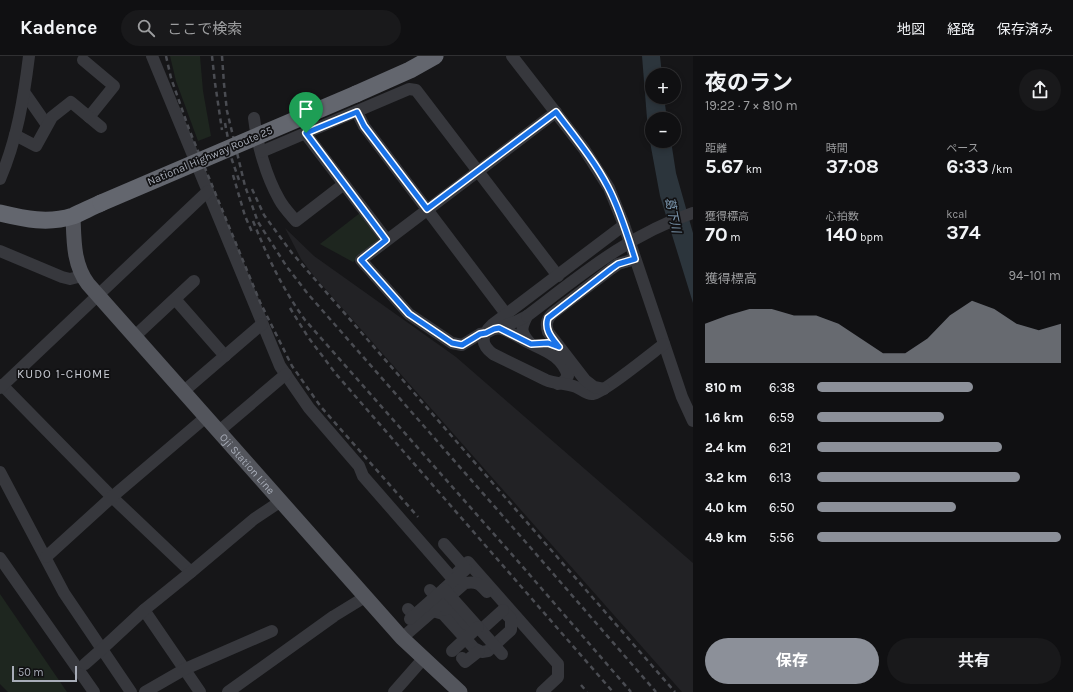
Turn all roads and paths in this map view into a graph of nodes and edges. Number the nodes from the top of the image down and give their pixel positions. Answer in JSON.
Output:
{"nodes":[{"id":1,"x":29,"y":56,"type":"edge"},
{"id":2,"x":152,"y":56,"type":"edge"},
{"id":3,"x":435,"y":56,"type":"edge"},
{"id":4,"x":512,"y":56,"type":"edge"},
{"id":5,"x":83,"y":60,"type":"dead end"},
{"id":6,"x":24,"y":92,"type":"junction"},
{"id":7,"x":357,"y":112,"type":"junction"},
{"id":8,"x":556,"y":112,"type":"junction"},
{"id":9,"x":89,"y":117,"type":"junction"},
{"id":10,"x":254,"y":118,"type":"dead end"},
{"id":11,"x":47,"y":125,"type":"junction"},
{"id":12,"x":101,"y":127,"type":"dead end"},
{"id":13,"x":306,"y":133,"type":"junction"},
{"id":14,"x":15,"y":135,"type":"junction"},
{"id":15,"x":261,"y":152,"type":"junction"},
{"id":16,"x":477,"y":170,"type":"junction"},
{"id":17,"x":0,"y":179,"type":"edge"},
{"id":18,"x":344,"y":184,"type":"junction"},
{"id":19,"x":208,"y":191,"type":"junction"},
{"id":20,"x":427,"y":209,"type":"junction"},
{"id":21,"x":0,"y":213,"type":"edge"},
{"id":22,"x":693,"y":213,"type":"edge"},
{"id":23,"x":73,"y":216,"type":"junction"},
{"id":24,"x":624,"y":225,"type":"junction"},
{"id":25,"x":386,"y":240,"type":"junction"},
{"id":26,"x":0,"y":251,"type":"edge"},
{"id":27,"x":635,"y":259,"type":"junction"},
{"id":28,"x":82,"y":276,"type":"junction"},
{"id":29,"x":558,"y":276,"type":"junction"},
{"id":30,"x":194,"y":281,"type":"dead end"},
{"id":31,"x":98,"y":295,"type":"junction"},
{"id":32,"x":175,"y":299,"type":"junction"},
{"id":33,"x":506,"y":314,"type":"junction"},
{"id":34,"x":527,"y":316,"type":"junction"},
{"id":35,"x":262,"y":324,"type":"junction"},
{"id":36,"x":499,"y":328,"type":"junction"},
{"id":37,"x":486,"y":333,"type":"junction"},
{"id":38,"x":135,"y":336,"type":"junction"},
{"id":39,"x":531,"y":344,"type":"junction"},
{"id":40,"x":664,"y":344,"type":"junction"},
{"id":41,"x":559,"y":347,"type":"junction"},
{"id":42,"x":225,"y":356,"type":"junction"},
{"id":43,"x":576,"y":369,"type":"junction"},
{"id":44,"x":286,"y":374,"type":"junction"},
{"id":45,"x":564,"y":385,"type":"junction"},
{"id":46,"x":1,"y":386,"type":"edge"},
{"id":47,"x":604,"y":389,"type":"junction"},
{"id":48,"x":184,"y":391,"type":"junction"},
{"id":49,"x":206,"y":417,"type":"junction"},
{"id":50,"x":693,"y":420,"type":"edge"},
{"id":51,"x":219,"y":431,"type":"junction"},
{"id":52,"x":0,"y":472,"type":"edge"},
{"id":53,"x":112,"y":497,"type":"junction"},
{"id":54,"x":281,"y":501,"type":"junction"},
{"id":55,"x":444,"y":544,"type":"dead end"},
{"id":56,"x":46,"y":557,"type":"junction"},
{"id":57,"x":0,"y":558,"type":"edge"},
{"id":58,"x":191,"y":572,"type":"junction"},
{"id":59,"x":437,"y":592,"type":"junction"},
{"id":60,"x":365,"y":597,"type":"junction"},
{"id":61,"x":144,"y":610,"type":"junction"},
{"id":62,"x":503,"y":610,"type":"junction"},
{"id":63,"x":432,"y":611,"type":"junction"},
{"id":64,"x":411,"y":615,"type":"dead end"},
{"id":65,"x":478,"y":628,"type":"junction"},
{"id":66,"x":272,"y":631,"type":"dead end"},
{"id":67,"x":402,"y":638,"type":"junction"},
{"id":68,"x":102,"y":649,"type":"junction"},
{"id":69,"x":452,"y":651,"type":"dead end"},
{"id":70,"x":479,"y":651,"type":"junction"},
{"id":71,"x":502,"y":654,"type":"dead end"},
{"id":72,"x":462,"y":658,"type":"dead end"},
{"id":73,"x":423,"y":659,"type":"junction"},
{"id":74,"x":85,"y":664,"type":"dead end"},
{"id":75,"x":185,"y":669,"type":"junction"},
{"id":76,"x":94,"y":692,"type":"edge"},
{"id":77,"x":131,"y":692,"type":"edge"},
{"id":78,"x":145,"y":692,"type":"edge"},
{"id":79,"x":200,"y":692,"type":"edge"},
{"id":80,"x":228,"y":692,"type":"edge"},
{"id":81,"x":394,"y":692,"type":"edge"},
{"id":82,"x":460,"y":692,"type":"edge"},
{"id":83,"x":542,"y":692,"type":"edge"}],
"edges":[{"from":1,"to":6,"type":"street"},
{"from":2,"to":19,"type":"street"},
{"from":3,"to":23,"type":"highway","name":"National Highway Route 25","bridge":true},
{"from":4,"to":8,"type":"street"},
{"from":5,"to":9,"type":"street"},
{"from":6,"to":11,"type":"street"},
{"from":6,"to":14,"type":"street"},
{"from":7,"to":13,"type":"street"},
{"from":7,"to":16,"type":"street"},
{"from":7,"to":20,"type":"street"},
{"from":8,"to":16,"type":"street"},
{"from":8,"to":24,"type":"street"},
{"from":9,"to":11,"type":"street"},
{"from":9,"to":12,"type":"street"},
{"from":10,"to":15,"type":"street"},
{"from":11,"to":14,"type":"street"},
{"from":13,"to":15,"type":"street"},
{"from":13,"to":18,"type":"street"},
{"from":14,"to":17,"type":"street"},
{"from":15,"to":18,"type":"street"},
{"from":16,"to":20,"type":"street"},
{"from":16,"to":29,"type":"street"},
{"from":18,"to":25,"type":"street"},
{"from":19,"to":31,"type":"street"},
{"from":19,"to":35,"type":"street"},
{"from":20,"to":25,"type":"street"},
{"from":20,"to":33,"type":"street"},
{"from":21,"to":23,"type":"highway","name":"National Highway Route 25"},
{"from":22,"to":34,"type":"street","bridge":true},
{"from":23,"to":28,"type":"main road","name":"Oji Station Line"},
{"from":24,"to":27,"type":"street"},
{"from":24,"to":29,"type":"street"},
{"from":25,"to":37,"type":"street"},
{"from":26,"to":28,"type":"street"},
{"from":27,"to":40,"type":"street"},
{"from":27,"to":41,"type":"street"},
{"from":28,"to":31,"type":"main road","name":"Oji Station Line"},
{"from":29,"to":33,"type":"street"},
{"from":30,"to":32,"type":"street"},
{"from":31,"to":38,"type":"main road","name":"Oji Station Line"},
{"from":31,"to":46,"type":"street"},
{"from":32,"to":38,"type":"street"},
{"from":32,"to":42,"type":"street"},
{"from":33,"to":37,"type":"street"},
{"from":34,"to":36,"type":"street"},
{"from":34,"to":39,"type":"street"},
{"from":35,"to":42,"type":"street"},
{"from":35,"to":44,"type":"street"},
{"from":36,"to":37,"type":"street"},
{"from":36,"to":39,"type":"street"},
{"from":37,"to":45,"type":"street"},
{"from":38,"to":48,"type":"main road","name":"Oji Station Line"},
{"from":39,"to":41,"type":"street"},
{"from":39,"to":45,"type":"street"},
{"from":40,"to":47,"type":"street"},
{"from":40,"to":50,"type":"street"},
{"from":41,"to":43,"type":"street"},
{"from":42,"to":48,"type":"street"},
{"from":43,"to":45,"type":"street"},
{"from":43,"to":47,"type":"street"},
{"from":44,"to":51,"type":"street"},
{"from":44,"to":83,"type":"street"},
{"from":45,"to":47,"type":"street"},
{"from":46,"to":53,"type":"street"},
{"from":48,"to":49,"type":"main road","name":"Oji Station Line"},
{"from":49,"to":51,"type":"main road","name":"Oji Station Line"},
{"from":49,"to":53,"type":"street"},
{"from":51,"to":54,"type":"main road","name":"Oji Station Line"},
{"from":52,"to":56,"type":"street"},
{"from":53,"to":56,"type":"street"},
{"from":53,"to":58,"type":"street"},
{"from":54,"to":58,"type":"street"},
{"from":54,"to":60,"type":"main road","name":"Oji Station Line"},
{"from":55,"to":59,"type":"street","bridge":true},
{"from":56,"to":68,"type":"street"},
{"from":57,"to":76,"type":"street"},
{"from":58,"to":61,"type":"street"},
{"from":59,"to":64,"type":"street","bridge":true},
{"from":59,"to":65,"type":"street","bridge":true},
{"from":60,"to":67,"type":"main road","name":"Oji Station Line"},
{"from":60,"to":80,"type":"street"},
{"from":61,"to":68,"type":"street"},
{"from":61,"to":75,"type":"street"},
{"from":62,"to":63,"type":"street"},
{"from":62,"to":63,"type":"street"},
{"from":62,"to":70,"type":"street"},
{"from":63,"to":67,"type":"street"},
{"from":63,"to":70,"type":"street"},
{"from":65,"to":69,"type":"street","bridge":true},
{"from":65,"to":71,"type":"street","bridge":true},
{"from":66,"to":75,"type":"street"},
{"from":67,"to":73,"type":"main road","name":"Oji Station Line"},
{"from":68,"to":74,"type":"street"},
{"from":68,"to":77,"type":"street"},
{"from":70,"to":72,"type":"street"},
{"from":73,"to":81,"type":"street"},
{"from":73,"to":82,"type":"main road","name":"Oji Station Line"},
{"from":75,"to":78,"type":"street"},
{"from":75,"to":79,"type":"street"}]}
